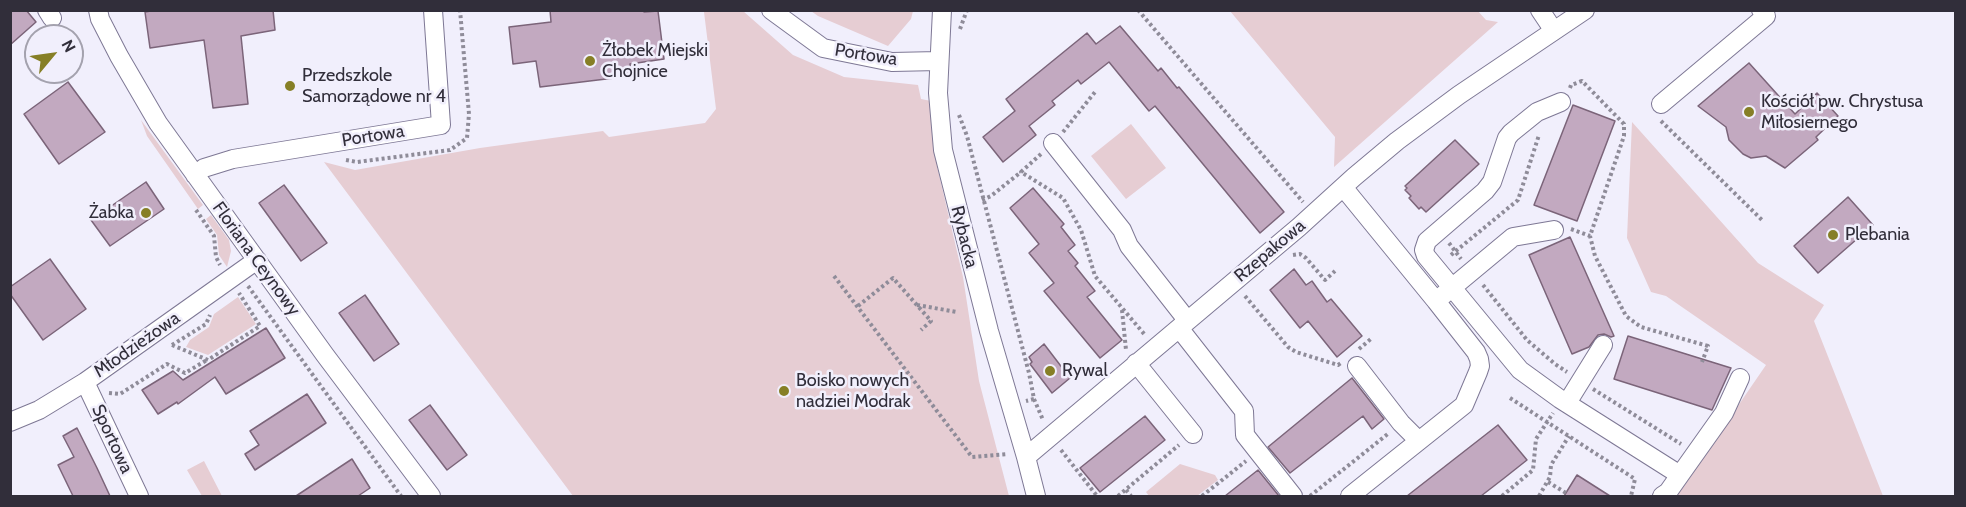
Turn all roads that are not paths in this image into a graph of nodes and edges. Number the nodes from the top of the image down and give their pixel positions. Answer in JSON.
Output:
{"nodes":[{"id":1,"x":98,"y":10,"type":"edge"},
{"id":2,"x":433,"y":10,"type":"edge"},
{"id":3,"x":771,"y":10,"type":"edge"},
{"id":4,"x":942,"y":10,"type":"edge"},
{"id":5,"x":1540,"y":10,"type":"edge"},
{"id":6,"x":1585,"y":10,"type":"edge"},
{"id":7,"x":1761,"y":10,"type":"edge"},
{"id":8,"x":1554,"y":31,"type":"junction"},
{"id":9,"x":938,"y":61,"type":"junction"},
{"id":10,"x":1561,"y":102,"type":"road end"},
{"id":11,"x":1661,"y":112,"type":"road end"},
{"id":12,"x":1053,"y":143,"type":"road end"},
{"id":13,"x":195,"y":175,"type":"junction"},
{"id":14,"x":1344,"y":187,"type":"junction"},
{"id":15,"x":1554,"y":230,"type":"dead end"},
{"id":16,"x":257,"y":260,"type":"junction"},
{"id":17,"x":1452,"y":288,"type":"junction"},
{"id":18,"x":1436,"y":301,"type":"junction"},
{"id":19,"x":1183,"y":324,"type":"junction"},
{"id":20,"x":1603,"y":345,"type":"dead end"},
{"id":21,"x":1353,"y":359,"type":"road end"},
{"id":22,"x":1131,"y":360,"type":"junction"},
{"id":23,"x":1740,"y":378,"type":"dead end"},
{"id":24,"x":85,"y":382,"type":"junction"},
{"id":25,"x":1564,"y":401,"type":"junction"},
{"id":26,"x":10,"y":422,"type":"edge"},
{"id":27,"x":1193,"y":434,"type":"road end"},
{"id":28,"x":1419,"y":441,"type":"junction"},
{"id":29,"x":1026,"y":457,"type":"junction"},
{"id":30,"x":1680,"y":475,"type":"junction"},
{"id":31,"x":139,"y":496,"type":"edge"},
{"id":32,"x":431,"y":496,"type":"edge"},
{"id":33,"x":1036,"y":496,"type":"edge"},
{"id":34,"x":1293,"y":496,"type":"edge"},
{"id":35,"x":1350,"y":496,"type":"edge"},
{"id":36,"x":1662,"y":496,"type":"edge"}],
"edges":[{"from":1,"to":13,"type":"street","name":"Floriana Ceynowy"},
{"from":2,"to":13,"type":"street","name":"Portowa"},
{"from":3,"to":9,"type":"street","name":"Portowa"},
{"from":4,"to":9,"type":"street","name":"Rybacka"},
{"from":5,"to":8,"type":"street"},
{"from":6,"to":8,"type":"street","name":"Rzepakowa"},
{"from":7,"to":11,"type":"street"},
{"from":8,"to":14,"type":"street","name":"Rzepakowa"},
{"from":9,"to":29,"type":"street","name":"Rybacka"},
{"from":10,"to":17,"type":"street"},
{"from":12,"to":19,"type":"street"},
{"from":13,"to":16,"type":"street","name":"Floriana Ceynowy"},
{"from":14,"to":18,"type":"street"},
{"from":14,"to":19,"type":"street","name":"Rzepakowa"},
{"from":15,"to":17,"type":"street"},
{"from":16,"to":24,"type":"street","name":"Młodzieżowa"},
{"from":16,"to":32,"type":"street","name":"Floriana Ceynowy"},
{"from":17,"to":18,"type":"street"},
{"from":17,"to":25,"type":"street"},
{"from":18,"to":28,"type":"street"},
{"from":19,"to":22,"type":"street","name":"Rzepakowa"},
{"from":19,"to":34,"type":"street"},
{"from":20,"to":25,"type":"street"},
{"from":21,"to":28,"type":"street"},
{"from":22,"to":27,"type":"street"},
{"from":22,"to":29,"type":"street","name":"Rzepakowa"},
{"from":23,"to":30,"type":"street"},
{"from":24,"to":26,"type":"street","name":"Młodzieżowa"},
{"from":24,"to":31,"type":"street","name":"Sportowa"},
{"from":25,"to":30,"type":"street"},
{"from":28,"to":35,"type":"street"},
{"from":29,"to":33,"type":"street"},
{"from":30,"to":36,"type":"street"}]}
